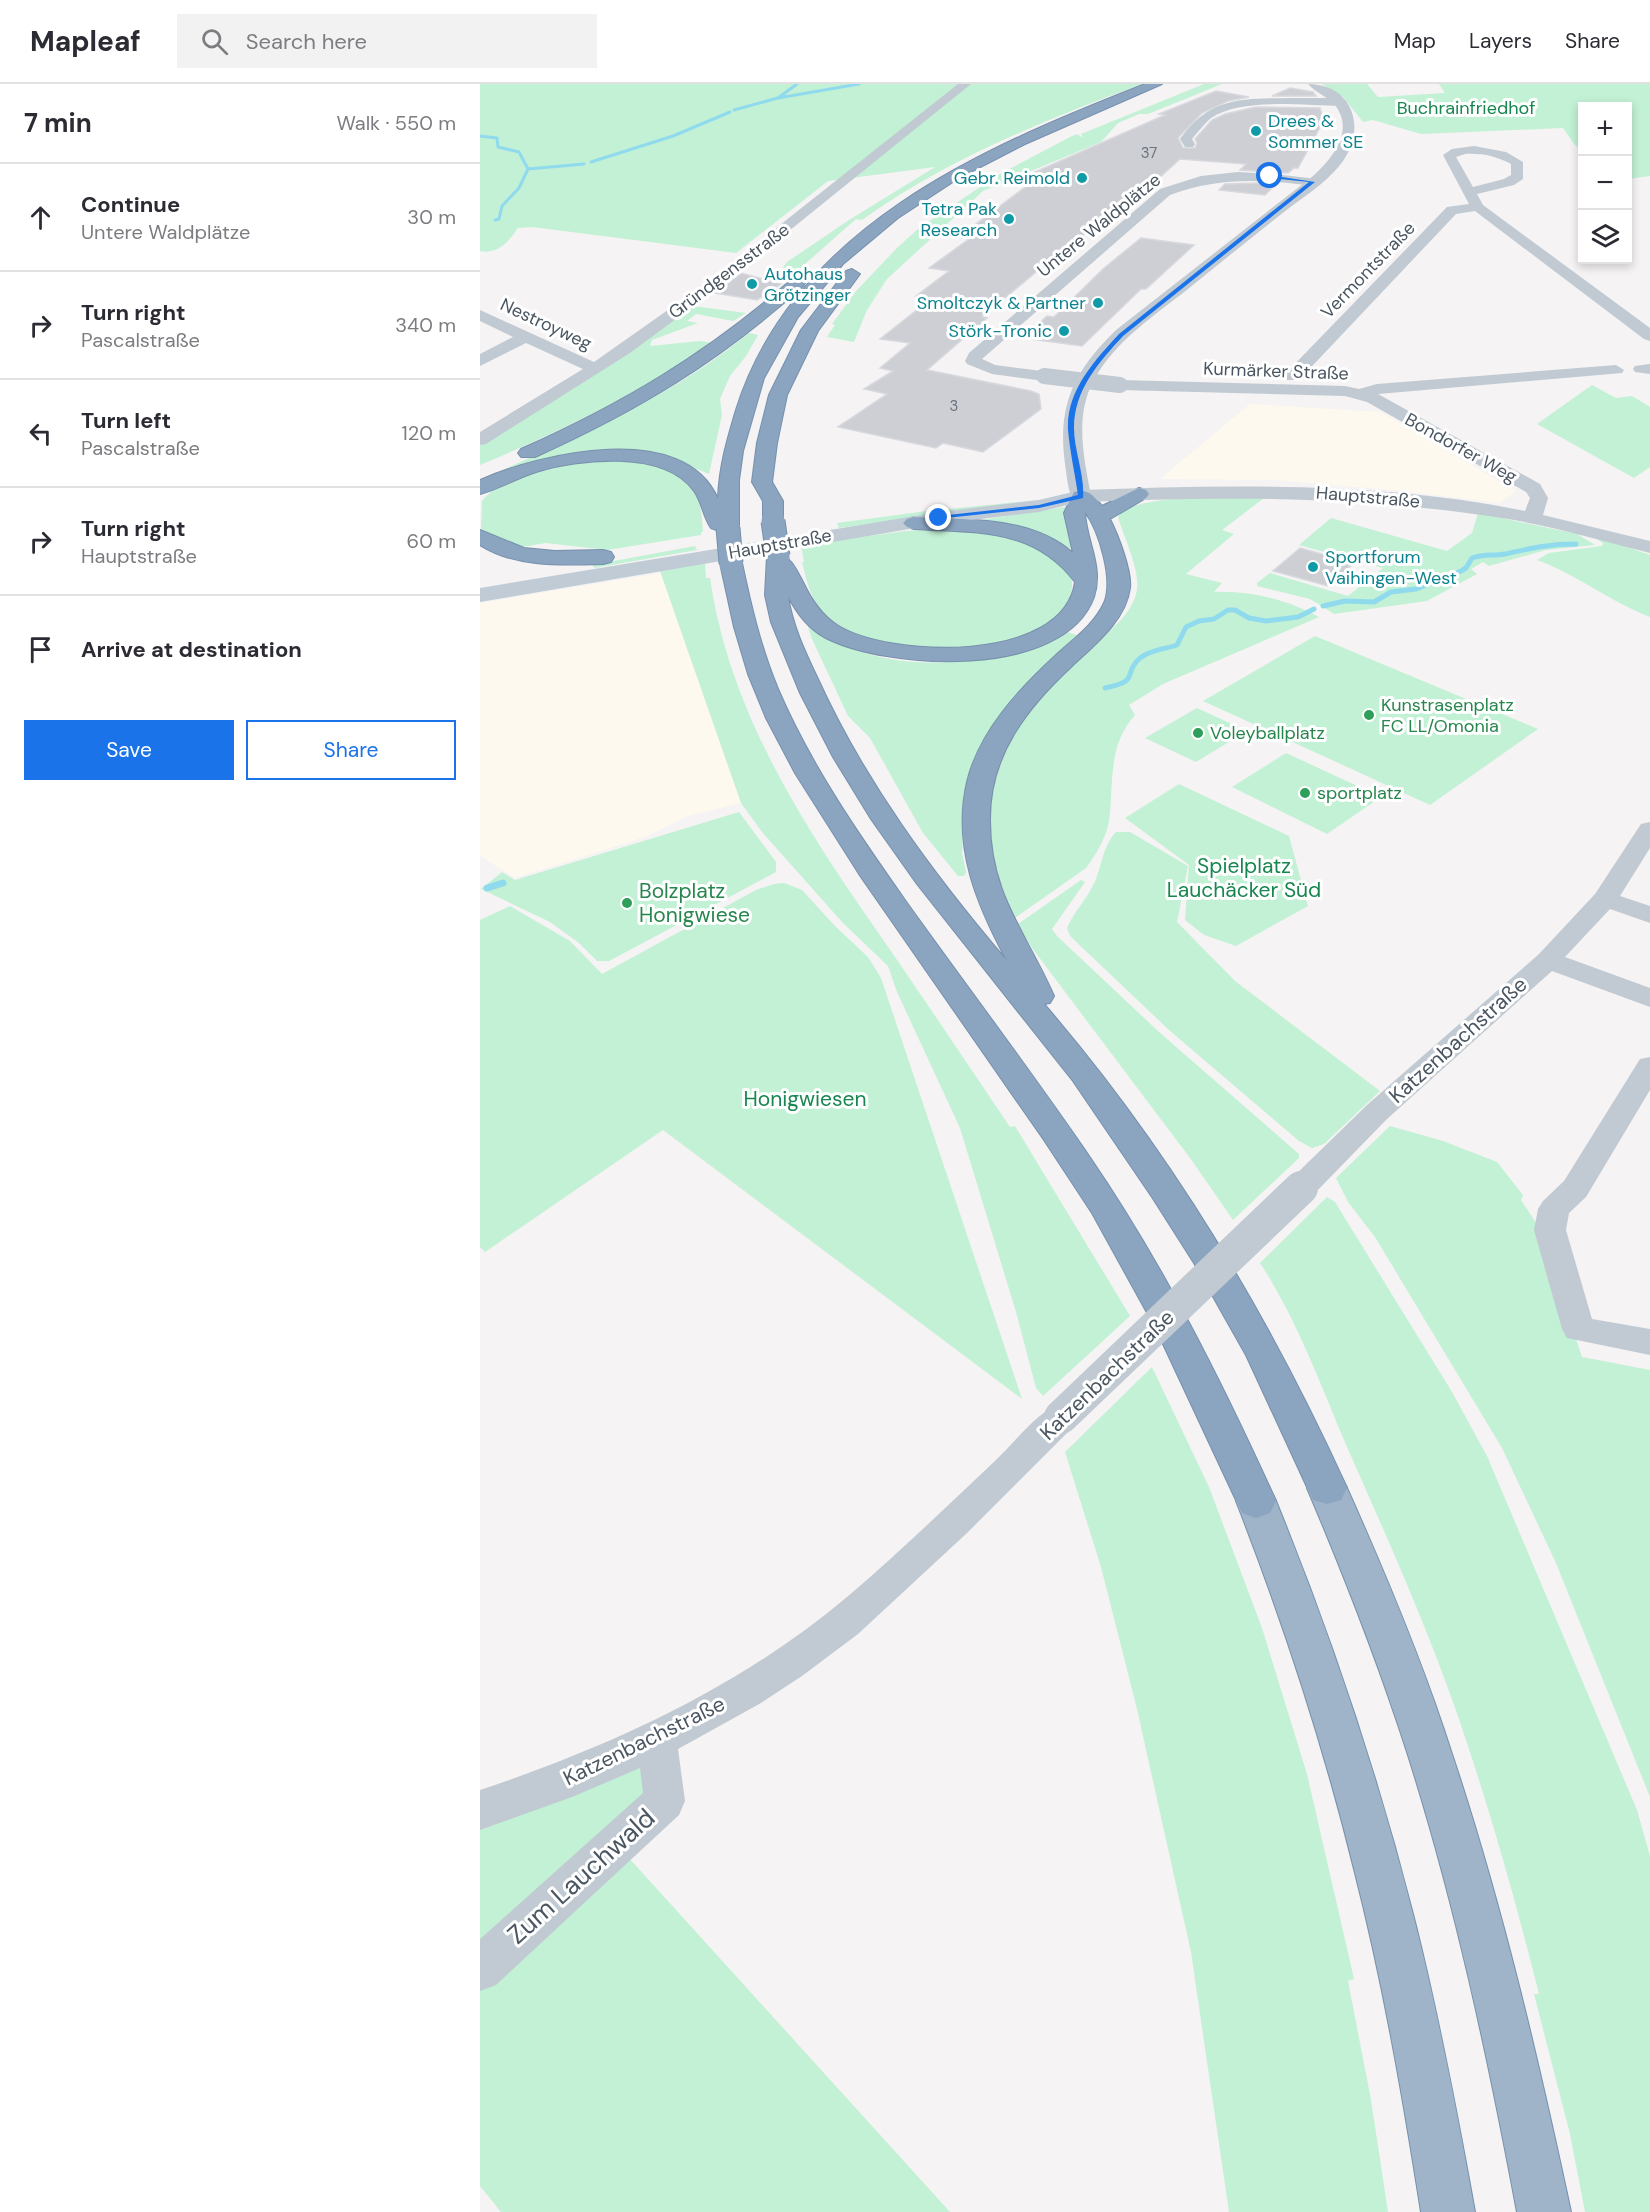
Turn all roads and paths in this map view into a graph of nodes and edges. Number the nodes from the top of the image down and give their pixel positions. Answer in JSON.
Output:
{"nodes":[{"id":1,"x":965,"y":84,"type":"edge"},
{"id":2,"x":1314,"y":84,"type":"edge"},
{"id":3,"x":1161,"y":87,"type":"edge"},
{"id":4,"x":1341,"y":102,"type":"junction"},
{"id":5,"x":1189,"y":144,"type":"dead end"},
{"id":6,"x":1312,"y":182,"type":"junction"},
{"id":7,"x":1468,"y":192,"type":"junction"},
{"id":8,"x":1478,"y":207,"type":"junction"},
{"id":9,"x":914,"y":219,"type":"dead end"},
{"id":10,"x":880,"y":223,"type":"junction"},
{"id":11,"x":862,"y":264,"type":"dead end"},
{"id":12,"x":480,"y":315,"type":"edge"},
{"id":13,"x":1649,"y":334,"type":"edge"},
{"id":14,"x":525,"y":337,"type":"junction"},
{"id":15,"x":480,"y":361,"type":"edge"},
{"id":16,"x":973,"y":361,"type":"joint"},
{"id":17,"x":595,"y":367,"type":"junction"},
{"id":18,"x":1616,"y":370,"type":"dead end"},
{"id":19,"x":1293,"y":376,"type":"dead end"},
{"id":20,"x":1360,"y":394,"type":"junction"},
{"id":21,"x":480,"y":440,"type":"edge"},
{"id":22,"x":485,"y":481,"type":"edge"},
{"id":23,"x":1139,"y":494,"type":"junction"},
{"id":24,"x":480,"y":496,"type":"edge"},
{"id":25,"x":1081,"y":496,"type":"junction"},
{"id":26,"x":1100,"y":516,"type":"junction"},
{"id":27,"x":1533,"y":517,"type":"junction"},
{"id":28,"x":914,"y":523,"type":"junction"},
{"id":29,"x":728,"y":528,"type":"junction"},
{"id":30,"x":823,"y":529,"type":"junction"},
{"id":31,"x":480,"y":536,"type":"edge"},
{"id":32,"x":1650,"y":547,"type":"edge"},
{"id":33,"x":778,"y":556,"type":"junction"},
{"id":34,"x":598,"y":564,"type":"junction"},
{"id":35,"x":480,"y":579,"type":"edge"},
{"id":36,"x":1085,"y":581,"type":"junction"},
{"id":37,"x":480,"y":595,"type":"edge"},
{"id":38,"x":1650,"y":829,"type":"edge"},
{"id":39,"x":1605,"y":899,"type":"junction"},
{"id":40,"x":1650,"y":915,"type":"edge"},
{"id":41,"x":1548,"y":960,"type":"junction"},
{"id":42,"x":1650,"y":998,"type":"edge"},
{"id":43,"x":1052,"y":1031,"type":"junction"},
{"id":44,"x":1650,"y":1066,"type":"edge"},
{"id":45,"x":1650,"y":1342,"type":"edge"},
{"id":46,"x":657,"y":1739,"type":"junction"},
{"id":47,"x":480,"y":1810,"type":"edge"},
{"id":48,"x":480,"y":1969,"type":"edge"},
{"id":49,"x":1448,"y":2212,"type":"edge"},
{"id":50,"x":1544,"y":2212,"type":"edge"}],
"edges":[{"from":1,"to":17,"type":"street","name":"Gründgensstraße"},
{"from":2,"to":4,"type":"street"},
{"from":3,"to":9,"type":"highway"},
{"from":3,"to":10,"type":"highway"},
{"from":4,"to":5,"type":"street"},
{"from":4,"to":6,"type":"street"},
{"from":6,"to":16,"type":"street","name":"Untere Waldplätze"},
{"from":6,"to":25,"type":"street"},
{"from":7,"to":7,"type":"street"},
{"from":7,"to":8,"type":"street"},
{"from":8,"to":13,"type":"street"},
{"from":8,"to":19,"type":"street","name":"Vermontstraße"},
{"from":10,"to":22,"type":"highway"},
{"from":10,"to":29,"type":"highway"},
{"from":11,"to":33,"type":"highway","bridge":true},
{"from":12,"to":14,"type":"street","name":"Nestroyweg"},
{"from":14,"to":15,"type":"street"},
{"from":14,"to":17,"type":"street","name":"Nestroyweg"},
{"from":16,"to":20,"type":"street","name":"Kurmärker Straße","bridge":true},
{"from":17,"to":21,"type":"street","name":"Gründgensstraße"},
{"from":18,"to":20,"type":"street","name":"Kurmärker Straße"},
{"from":20,"to":27,"type":"street","name":"Bondorfer Weg"},
{"from":22,"to":24,"type":"highway"},
{"from":22,"to":29,"type":"highway"},
{"from":23,"to":25,"type":"street","name":"Hauptstraße"},
{"from":23,"to":26,"type":"highway"},
{"from":23,"to":27,"type":"street","name":"Hauptstraße"},
{"from":25,"to":26,"type":"highway"},
{"from":25,"to":28,"type":"main road","name":"Hauptstraße"},
{"from":25,"to":30,"type":"main road","name":"Hauptstraße"},
{"from":25,"to":36,"type":"highway"},
{"from":26,"to":43,"type":"highway"},
{"from":27,"to":32,"type":"street","name":"Hauptstraße"},
{"from":28,"to":30,"type":"main road","name":"Hauptstraße"},
{"from":28,"to":36,"type":"highway"},
{"from":29,"to":49,"type":"highway","bridge":true},
{"from":30,"to":34,"type":"main road","name":"Hauptstraße"},
{"from":31,"to":34,"type":"highway"},
{"from":33,"to":36,"type":"highway"},
{"from":33,"to":43,"type":"highway"},
{"from":34,"to":35,"type":"main road","name":"Hauptstraße"},
{"from":34,"to":37,"type":"main road","name":"Hauptstraße"},
{"from":38,"to":39,"type":"street","name":"Katzenbachstraße"},
{"from":39,"to":40,"type":"street"},
{"from":39,"to":41,"type":"street","name":"Katzenbachstraße"},
{"from":41,"to":42,"type":"street"},
{"from":41,"to":46,"type":"street","name":"Katzenbachstraße","bridge":true},
{"from":43,"to":50,"type":"highway"},
{"from":44,"to":45,"type":"street"},
{"from":46,"to":47,"type":"street","name":"Katzenbachstraße"},
{"from":46,"to":48,"type":"street","name":"Zum Lauchwald"}]}
